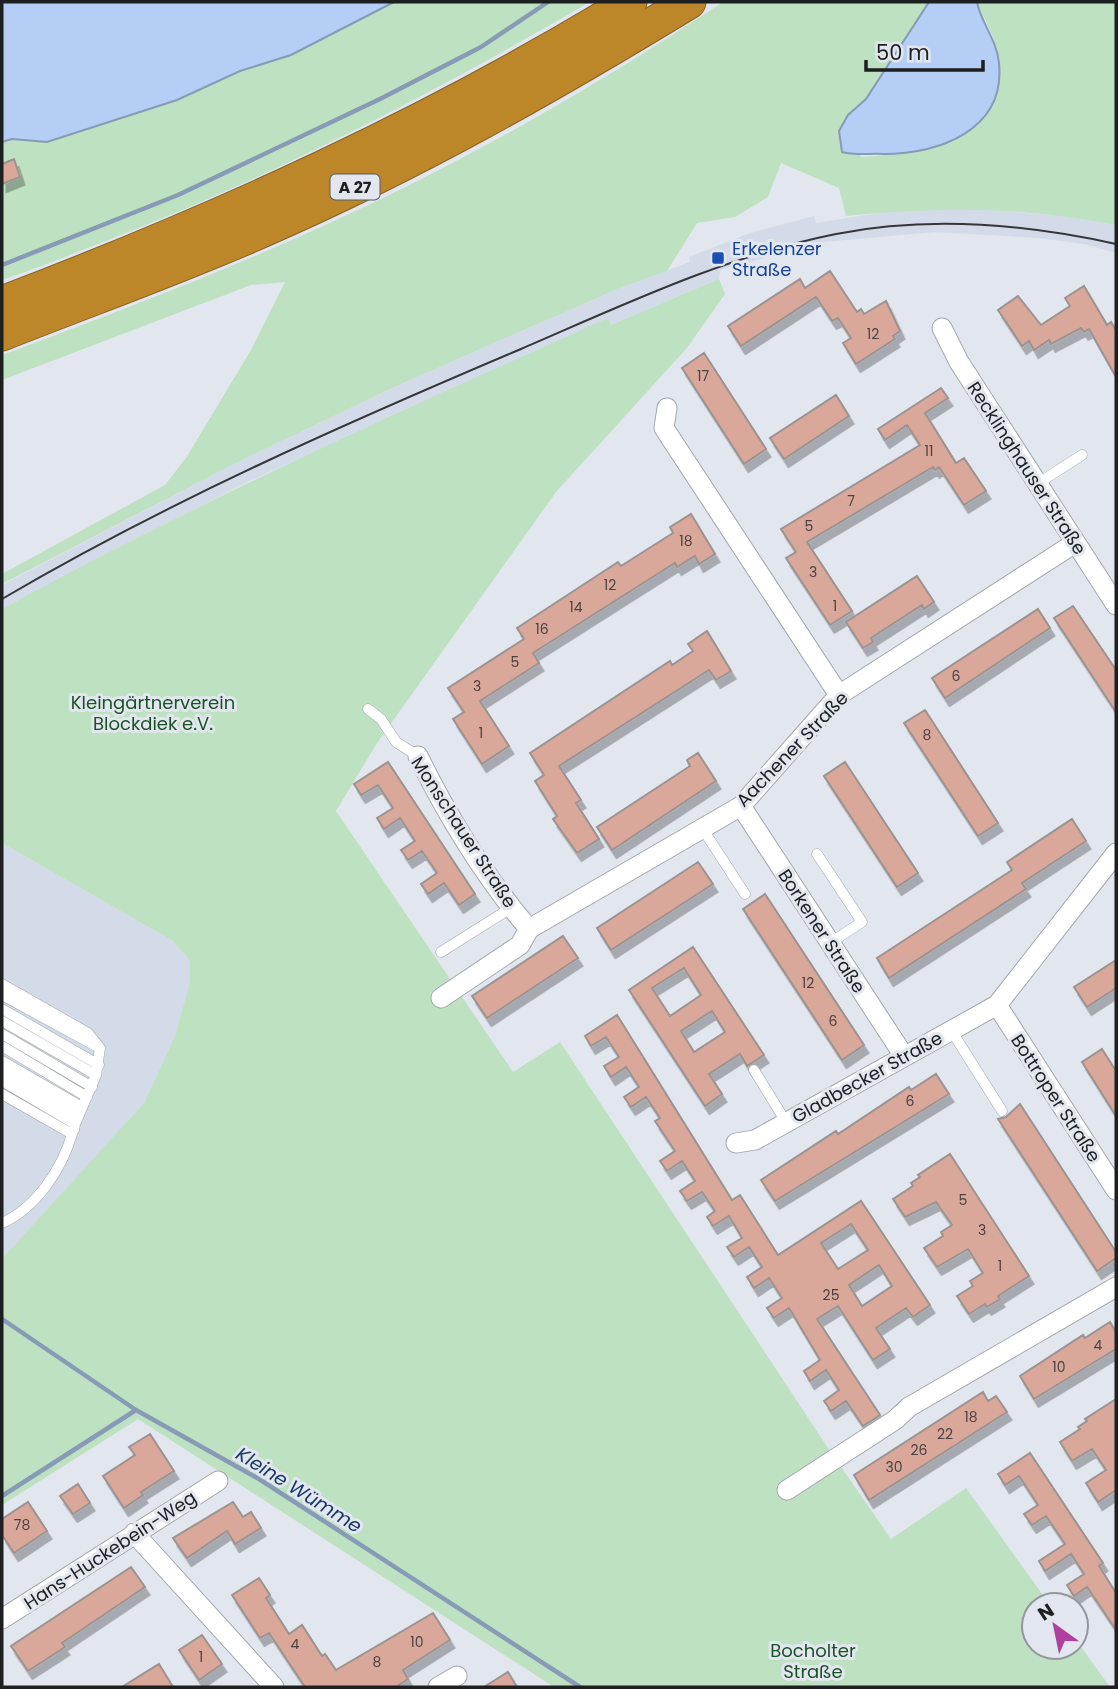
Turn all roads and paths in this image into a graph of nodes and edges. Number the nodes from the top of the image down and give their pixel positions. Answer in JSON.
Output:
{"nodes":[{"id":1,"x":630,"y":2,"type":"edge"},
{"id":2,"x":689,"y":2,"type":"edge"},
{"id":3,"x":2,"y":303,"type":"edge"},
{"id":4,"x":942,"y":328,"type":"dead end"},
{"id":5,"x":2,"y":334,"type":"edge"},
{"id":6,"x":667,"y":408,"type":"dead end"},
{"id":7,"x":1082,"y":455,"type":"dead end"},
{"id":8,"x":1037,"y":484,"type":"junction"},
{"id":9,"x":1075,"y":543,"type":"junction"},
{"id":10,"x":1116,"y":605,"type":"edge"},
{"id":11,"x":839,"y":695,"type":"junction"},
{"id":12,"x":368,"y":709,"type":"dead end"},
{"id":13,"x":418,"y":756,"type":"joint"},
{"id":14,"x":741,"y":806,"type":"junction"},
{"id":15,"x":702,"y":828,"type":"junction"},
{"id":16,"x":1116,"y":853,"type":"edge"},
{"id":17,"x":817,"y":854,"type":"dead end"},
{"id":18,"x":745,"y":894,"type":"dead end"},
{"id":19,"x":511,"y":908,"type":"junction"},
{"id":20,"x":529,"y":929,"type":"junction"},
{"id":21,"x":830,"y":943,"type":"junction"},
{"id":22,"x":441,"y":952,"type":"dead end"},
{"id":23,"x":2,"y":984,"type":"edge"},
{"id":24,"x":2,"y":995,"type":"edge"},
{"id":25,"x":441,"y":998,"type":"dead end"},
{"id":26,"x":997,"y":1006,"type":"junction"},
{"id":27,"x":2,"y":1009,"type":"edge"},
{"id":28,"x":2,"y":1021,"type":"edge"},
{"id":29,"x":951,"y":1030,"type":"junction"},
{"id":30,"x":2,"y":1034,"type":"edge"},
{"id":31,"x":2,"y":1046,"type":"edge"},
{"id":32,"x":100,"y":1048,"type":"junction"},
{"id":33,"x":904,"y":1056,"type":"junction"},
{"id":34,"x":2,"y":1061,"type":"edge"},
{"id":35,"x":98,"y":1070,"type":"junction"},
{"id":36,"x":754,"y":1070,"type":"dead end"},
{"id":37,"x":2,"y":1072,"type":"edge"},
{"id":38,"x":2,"y":1081,"type":"edge"},
{"id":39,"x":92,"y":1087,"type":"junction"},
{"id":40,"x":2,"y":1094,"type":"edge"},
{"id":41,"x":1002,"y":1111,"type":"dead end"},
{"id":42,"x":79,"y":1116,"type":"junction"},
{"id":43,"x":786,"y":1122,"type":"junction"},
{"id":44,"x":736,"y":1143,"type":"dead end"},
{"id":45,"x":1116,"y":1191,"type":"edge"},
{"id":46,"x":2,"y":1223,"type":"edge"},
{"id":47,"x":1116,"y":1287,"type":"edge"},
{"id":48,"x":218,"y":1481,"type":"dead end"},
{"id":49,"x":787,"y":1490,"type":"dead end"},
{"id":50,"x":135,"y":1533,"type":"junction"},
{"id":51,"x":2,"y":1619,"type":"edge"},
{"id":52,"x":457,"y":1676,"type":"dead end"},
{"id":53,"x":274,"y":1687,"type":"edge"},
{"id":54,"x":438,"y":1687,"type":"edge"}],
"edges":[{"from":1,"to":3,"type":"highway","number":"A 27"},
{"from":2,"to":5,"type":"highway","number":"A 27"},
{"from":4,"to":8,"type":"street","name":"Recklinghauser Straße"},
{"from":6,"to":11,"type":"street"},
{"from":7,"to":8,"type":"lane"},
{"from":8,"to":9,"type":"street","name":"Recklinghauser Straße"},
{"from":9,"to":10,"type":"street","name":"Recklinghauser Straße"},
{"from":9,"to":11,"type":"street","name":"Aachener Straße"},
{"from":11,"to":14,"type":"street","name":"Aachener Straße"},
{"from":12,"to":13,"type":"lane","name":"Monschauer Straße"},
{"from":13,"to":19,"type":"street","name":"Monschauer Straße"},
{"from":14,"to":15,"type":"street","name":"Aachener Straße"},
{"from":14,"to":21,"type":"street","name":"Borkener Straße"},
{"from":15,"to":18,"type":"lane"},
{"from":15,"to":20,"type":"street","name":"Aachener Straße"},
{"from":16,"to":26,"type":"street"},
{"from":17,"to":21,"type":"lane"},
{"from":19,"to":20,"type":"street","name":"Monschauer Straße"},
{"from":19,"to":22,"type":"lane"},
{"from":20,"to":25,"type":"street","name":"Aachener Straße"},
{"from":21,"to":33,"type":"street","name":"Borkener Straße"},
{"from":23,"to":32,"type":"lane"},
{"from":24,"to":32,"type":"lane"},
{"from":26,"to":29,"type":"street","name":"Gladbecker Straße"},
{"from":26,"to":45,"type":"street","name":"Bottroper Straße"},
{"from":27,"to":35,"type":"lane"},
{"from":28,"to":35,"type":"lane"},
{"from":29,"to":33,"type":"street","name":"Gladbecker Straße"},
{"from":29,"to":41,"type":"lane"},
{"from":30,"to":39,"type":"lane"},
{"from":31,"to":42,"type":"lane"},
{"from":32,"to":35,"type":"lane"},
{"from":33,"to":43,"type":"street","name":"Gladbecker Straße"},
{"from":34,"to":42,"type":"lane"},
{"from":35,"to":39,"type":"lane"},
{"from":36,"to":43,"type":"lane"},
{"from":37,"to":42,"type":"lane"},
{"from":38,"to":42,"type":"lane"},
{"from":39,"to":42,"type":"lane"},
{"from":40,"to":42,"type":"lane"},
{"from":42,"to":46,"type":"lane"},
{"from":43,"to":44,"type":"street","name":"Gladbecker Straße"},
{"from":47,"to":49,"type":"street"},
{"from":48,"to":50,"type":"street","name":"Hans-Huckebein-Weg"},
{"from":50,"to":51,"type":"street","name":"Hans-Huckebein-Weg"},
{"from":50,"to":53,"type":"street"},
{"from":52,"to":54,"type":"street"}]}
